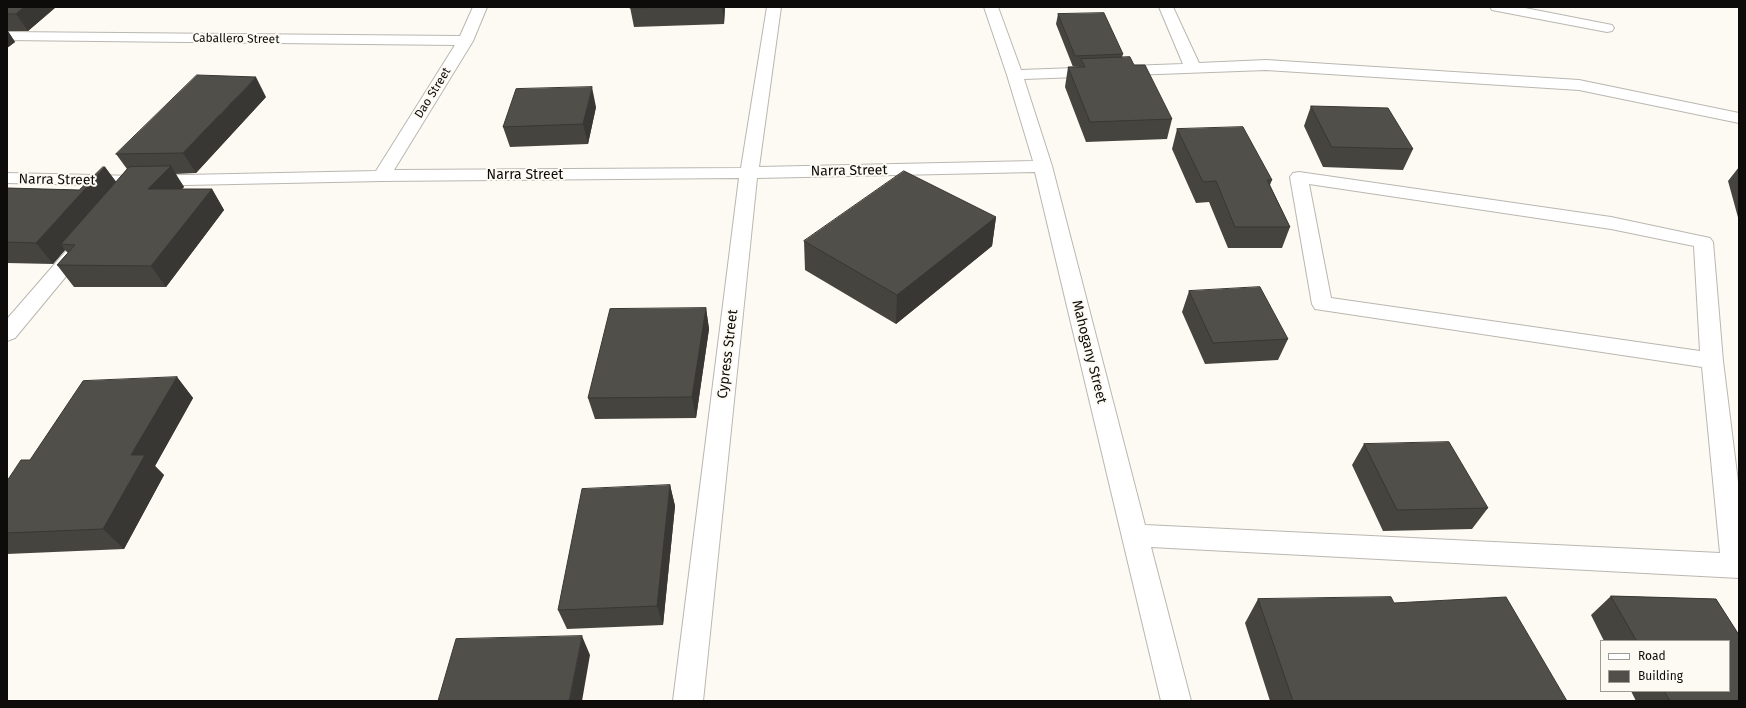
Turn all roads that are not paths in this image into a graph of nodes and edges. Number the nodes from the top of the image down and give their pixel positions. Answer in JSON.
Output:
{"nodes":[{"id":1,"x":480,"y":7,"type":"edge"},
{"id":2,"x":774,"y":7,"type":"edge"},
{"id":3,"x":991,"y":7,"type":"edge"},
{"id":4,"x":1166,"y":7,"type":"edge"},
{"id":5,"x":1497,"y":7,"type":"edge"},
{"id":6,"x":1607,"y":28,"type":"dead end"},
{"id":7,"x":7,"y":36,"type":"edge"},
{"id":8,"x":465,"y":42,"type":"junction"},
{"id":9,"x":1193,"y":68,"type":"junction"},
{"id":10,"x":1016,"y":75,"type":"junction"},
{"id":11,"x":1739,"y":118,"type":"edge"},
{"id":12,"x":1042,"y":166,"type":"junction"},
{"id":13,"x":749,"y":173,"type":"junction"},
{"id":14,"x":382,"y":176,"type":"junction"},
{"id":15,"x":7,"y":178,"type":"edge"},
{"id":16,"x":137,"y":181,"type":"junction"},
{"id":17,"x":121,"y":200,"type":"edge"},
{"id":18,"x":90,"y":236,"type":"edge"},
{"id":19,"x":7,"y":333,"type":"edge"},
{"id":20,"x":1712,"y":361,"type":"junction"},
{"id":21,"x":1134,"y":535,"type":"junction"},
{"id":22,"x":1737,"y":565,"type":"edge"},
{"id":23,"x":688,"y":701,"type":"edge"},
{"id":24,"x":1176,"y":701,"type":"edge"}],
"edges":[{"from":1,"to":8,"type":"street","name":"Dao Street"},
{"from":2,"to":13,"type":"street","name":"Cypress Street"},
{"from":3,"to":10,"type":"street","name":"Mahogany Street"},
{"from":4,"to":9,"type":"street"},
{"from":5,"to":6,"type":"street"},
{"from":7,"to":8,"type":"street","name":"Caballero Street"},
{"from":8,"to":14,"type":"street","name":"Dao Street"},
{"from":9,"to":10,"type":"street"},
{"from":9,"to":11,"type":"street"},
{"from":10,"to":12,"type":"street","name":"Mahogany Street"},
{"from":12,"to":13,"type":"street","name":"Narra Street"},
{"from":12,"to":21,"type":"street","name":"Mahogany Street"},
{"from":13,"to":14,"type":"street","name":"Narra Street"},
{"from":13,"to":23,"type":"street","name":"Cypress Street"},
{"from":14,"to":16,"type":"street","name":"Narra Street"},
{"from":15,"to":16,"type":"street","name":"Narra Street"},
{"from":16,"to":17,"type":"street"},
{"from":18,"to":19,"type":"street"},
{"from":20,"to":20,"type":"street"},
{"from":20,"to":22,"type":"street"},
{"from":21,"to":22,"type":"street"},
{"from":21,"to":24,"type":"street","name":"Mahogany Street"}]}
